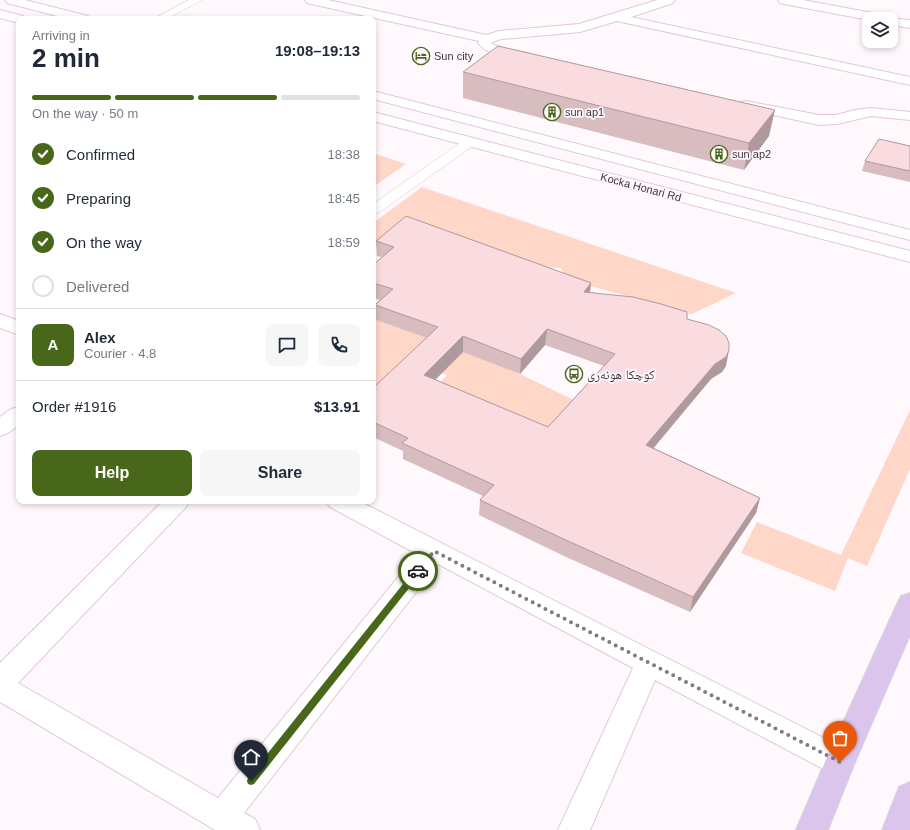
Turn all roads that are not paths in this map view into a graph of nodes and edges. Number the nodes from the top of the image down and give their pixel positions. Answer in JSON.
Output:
{"nodes":[{"id":1,"x":11,"y":0,"type":"edge"},
{"id":2,"x":197,"y":0,"type":"edge"},
{"id":3,"x":312,"y":0,"type":"edge"},
{"id":4,"x":669,"y":0,"type":"edge"},
{"id":5,"x":784,"y":0,"type":"edge"},
{"id":6,"x":0,"y":14,"type":"edge"},
{"id":7,"x":862,"y":15,"type":"edge"},
{"id":8,"x":72,"y":16,"type":"edge"},
{"id":9,"x":164,"y":16,"type":"edge"},
{"id":10,"x":615,"y":17,"type":"junction"},
{"id":11,"x":16,"y":18,"type":"edge"},
{"id":12,"x":898,"y":22,"type":"edge"},
{"id":13,"x":910,"y":24,"type":"edge"},
{"id":14,"x":487,"y":39,"type":"junction"},
{"id":15,"x":539,"y":60,"type":"edge"},
{"id":16,"x":910,"y":81,"type":"edge"},
{"id":17,"x":376,"y":95,"type":"edge"},
{"id":18,"x":731,"y":102,"type":"edge"},
{"id":19,"x":910,"y":116,"type":"edge"},
{"id":20,"x":376,"y":117,"type":"edge"},
{"id":21,"x":470,"y":142,"type":"junction"},
{"id":22,"x":646,"y":166,"type":"junction"},
{"id":23,"x":628,"y":183,"type":"junction"},
{"id":24,"x":376,"y":208,"type":"edge"},
{"id":25,"x":910,"y":235,"type":"edge"},
{"id":26,"x":910,"y":257,"type":"edge"},
{"id":27,"x":0,"y":320,"type":"edge"},
{"id":28,"x":16,"y":328,"type":"edge"},
{"id":29,"x":16,"y":416,"type":"edge"},
{"id":30,"x":0,"y":428,"type":"edge"},
{"id":31,"x":175,"y":504,"type":"edge"},
{"id":32,"x":344,"y":504,"type":"edge"},
{"id":33,"x":434,"y":551,"type":"junction"},
{"id":34,"x":910,"y":604,"type":"edge"},
{"id":35,"x":649,"y":662,"type":"junction"},
{"id":36,"x":0,"y":682,"type":"edge"},
{"id":37,"x":0,"y":687,"type":"edge"},
{"id":38,"x":840,"y":762,"type":"junction"},
{"id":39,"x":910,"y":796,"type":"edge"},
{"id":40,"x":233,"y":824,"type":"edge"},
{"id":41,"x":574,"y":830,"type":"edge"},
{"id":42,"x":812,"y":830,"type":"edge"},
{"id":43,"x":898,"y":830,"type":"edge"}],
"edges":[{"from":1,"to":8,"type":"street"},
{"from":2,"to":9,"type":"lane"},
{"from":3,"to":14,"type":"street"},
{"from":4,"to":10,"type":"street"},
{"from":5,"to":7,"type":"street"},
{"from":6,"to":11,"type":"street"},
{"from":10,"to":14,"type":"street"},
{"from":10,"to":16,"type":"street"},
{"from":12,"to":13,"type":"street"},
{"from":14,"to":15,"type":"street"},
{"from":17,"to":22,"type":"street","name":"Kocka Honari Rd"},
{"from":18,"to":19,"type":"street"},
{"from":20,"to":21,"type":"street","name":"Kocka Honari Rd"},
{"from":21,"to":23,"type":"street","name":"Kocka Honari Rd"},
{"from":21,"to":24,"type":"lane"},
{"from":22,"to":23,"type":"street"},
{"from":22,"to":25,"type":"street","name":"Kocka Honari Rd"},
{"from":23,"to":26,"type":"street","name":"Kocka Honari Rd"},
{"from":27,"to":28,"type":"street"},
{"from":29,"to":30,"type":"street"},
{"from":31,"to":36,"type":"street"},
{"from":32,"to":33,"type":"street"},
{"from":33,"to":35,"type":"street"},
{"from":33,"to":40,"type":"street"},
{"from":34,"to":38,"type":"main road"},
{"from":35,"to":38,"type":"street"},
{"from":35,"to":41,"type":"street"},
{"from":37,"to":40,"type":"street"},
{"from":38,"to":42,"type":"main road"},
{"from":39,"to":43,"type":"main road"}]}
